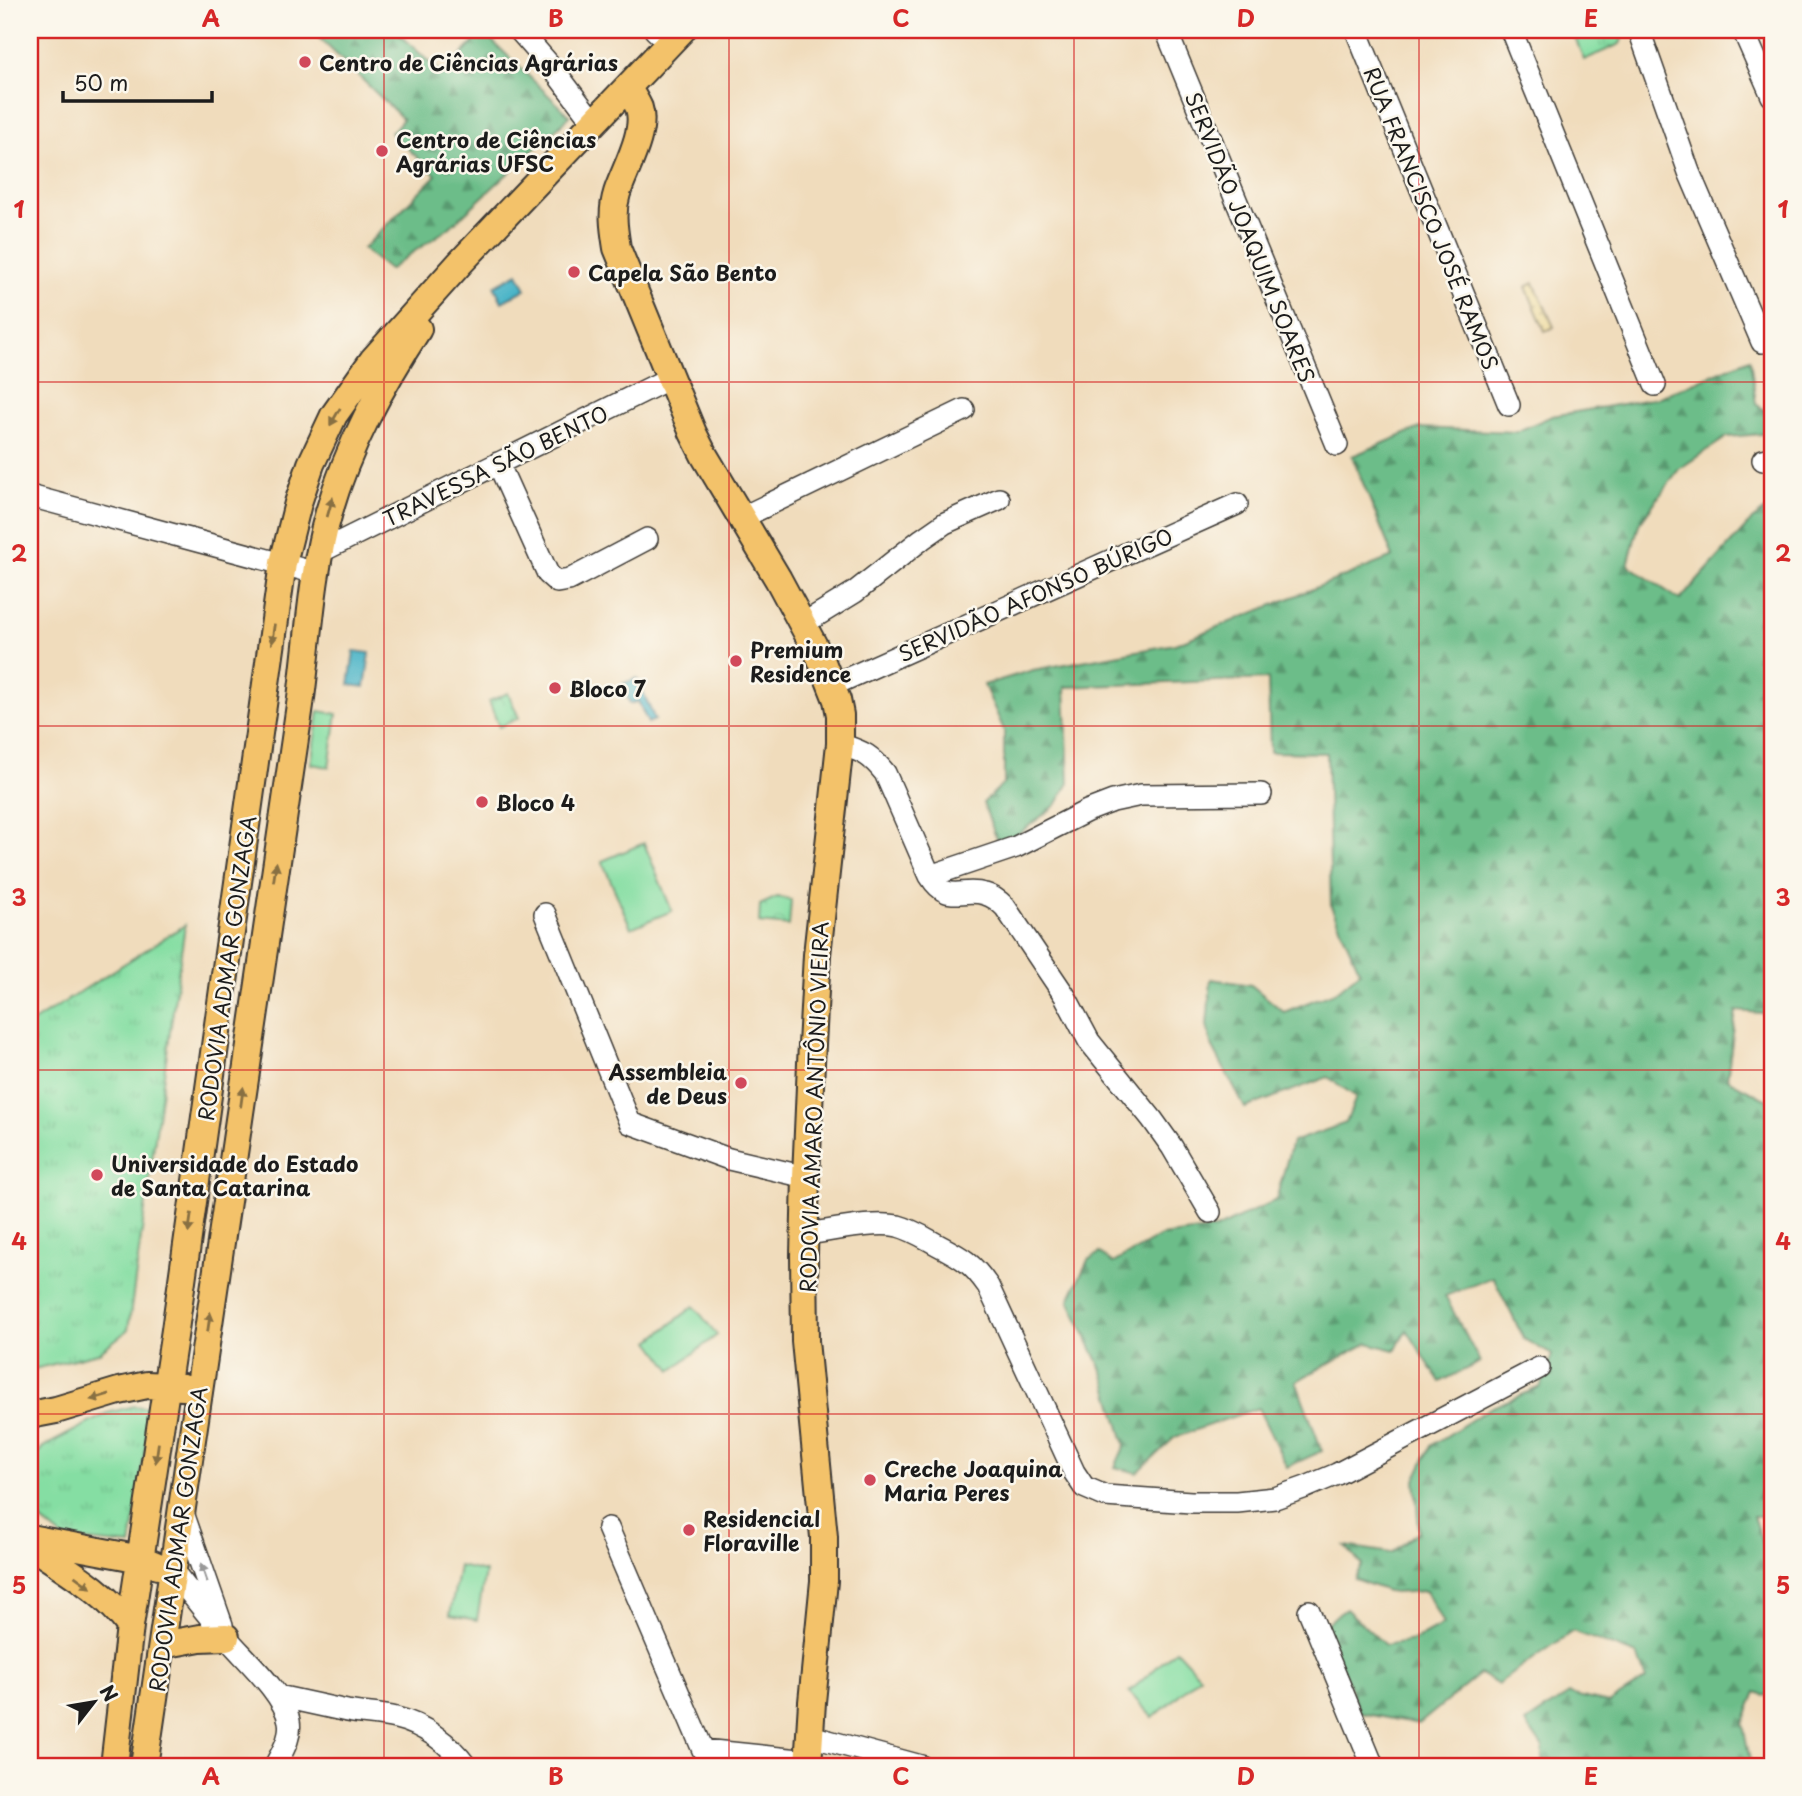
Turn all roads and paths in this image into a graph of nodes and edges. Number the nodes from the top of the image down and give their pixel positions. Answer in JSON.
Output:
{"nodes":[{"id":1,"x":519,"y":30,"type":"edge"},
{"id":2,"x":1166,"y":30,"type":"edge"},
{"id":3,"x":1356,"y":30,"type":"edge"},
{"id":4,"x":1511,"y":30,"type":"edge"},
{"id":5,"x":1639,"y":30,"type":"edge"},
{"id":6,"x":1742,"y":30,"type":"edge"},
{"id":7,"x":669,"y":34,"type":"edge"},
{"id":8,"x":628,"y":88,"type":"junction"},
{"id":9,"x":1772,"y":96,"type":"edge"},
{"id":10,"x":594,"y":123,"type":"junction"},
{"id":11,"x":460,"y":263,"type":"junction"},
{"id":12,"x":1762,"y":342,"type":"dead end"},
{"id":13,"x":670,"y":378,"type":"junction"},
{"id":14,"x":1655,"y":385,"type":"dead end"},
{"id":15,"x":1509,"y":405,"type":"dead end"},
{"id":16,"x":964,"y":410,"type":"dead end"},
{"id":17,"x":1336,"y":445,"type":"dead end"},
{"id":18,"x":498,"y":463,"type":"junction"},
{"id":19,"x":30,"y":496,"type":"edge"},
{"id":20,"x":999,"y":499,"type":"dead end"},
{"id":21,"x":1237,"y":503,"type":"dead end"},
{"id":22,"x":741,"y":518,"type":"junction"},
{"id":23,"x":647,"y":539,"type":"dead end"},
{"id":24,"x":283,"y":563,"type":"junction"},
{"id":25,"x":318,"y":563,"type":"junction"},
{"id":26,"x":803,"y":624,"type":"junction"},
{"id":27,"x":833,"y":685,"type":"junction"},
{"id":28,"x":840,"y":744,"type":"junction"},
{"id":29,"x":1261,"y":794,"type":"dead end"},
{"id":30,"x":930,"y":876,"type":"junction"},
{"id":31,"x":545,"y":914,"type":"dead end"},
{"id":32,"x":806,"y":1177,"type":"junction"},
{"id":33,"x":1210,"y":1212,"type":"dead end"},
{"id":34,"x":805,"y":1234,"type":"junction"},
{"id":35,"x":1539,"y":1368,"type":"dead end"},
{"id":36,"x":166,"y":1385,"type":"junction"},
{"id":37,"x":199,"y":1389,"type":"junction"},
{"id":38,"x":56,"y":1410,"type":"junction"},
{"id":39,"x":30,"y":1415,"type":"edge"},
{"id":40,"x":30,"y":1435,"type":"edge"},
{"id":41,"x":182,"y":1508,"type":"junction"},
{"id":42,"x":608,"y":1528,"type":"dead end"},
{"id":43,"x":30,"y":1538,"type":"edge"},
{"id":44,"x":30,"y":1545,"type":"edge"},
{"id":45,"x":141,"y":1559,"type":"junction"},
{"id":46,"x":173,"y":1571,"type":"junction"},
{"id":47,"x":1309,"y":1611,"type":"dead end"},
{"id":48,"x":130,"y":1626,"type":"junction"},
{"id":49,"x":226,"y":1637,"type":"junction"},
{"id":50,"x":162,"y":1645,"type":"junction"},
{"id":51,"x":278,"y":1696,"type":"junction"},
{"id":52,"x":809,"y":1754,"type":"edge"},
{"id":53,"x":114,"y":1766,"type":"edge"},
{"id":54,"x":144,"y":1766,"type":"edge"},
{"id":55,"x":275,"y":1766,"type":"edge"},
{"id":56,"x":466,"y":1766,"type":"edge"},
{"id":57,"x":921,"y":1766,"type":"edge"},
{"id":58,"x":1373,"y":1766,"type":"edge"}],
"edges":[{"from":1,"to":10,"type":"street"},
{"from":2,"to":17,"type":"street","name":"SERVIDÃO JOAQUIM SOARES"},
{"from":3,"to":15,"type":"street","name":"RUA FRANCISCO JOSÉ RAMOS"},
{"from":4,"to":14,"type":"street"},
{"from":5,"to":12,"type":"street"},
{"from":6,"to":9,"type":"street"},
{"from":7,"to":8,"type":"main road","name":"RODOVIA ADMAR GONZAGA"},
{"from":8,"to":10,"type":"main road","name":"RODOVIA ADMAR GONZAGA"},
{"from":8,"to":13,"type":"main road","name":"RODOVIA AMARO ANTÔNIO VIEIRA"},
{"from":10,"to":11,"type":"main road","name":"RODOVIA ADMAR GONZAGA"},
{"from":11,"to":24,"type":"main road","name":"RODOVIA ADMAR GONZAGA","one_way":true},
{"from":25,"to":11,"type":"main road","name":"RODOVIA ADMAR GONZAGA","one_way":true},
{"from":13,"to":18,"type":"street","name":"TRAVESSA SÃO BENTO"},
{"from":13,"to":22,"type":"main road","name":"RODOVIA AMARO ANTÔNIO VIEIRA"},
{"from":16,"to":22,"type":"street"},
{"from":18,"to":23,"type":"street"},
{"from":18,"to":25,"type":"street","name":"TRAVESSA SÃO BENTO"},
{"from":19,"to":24,"type":"street"},
{"from":20,"to":26,"type":"street"},
{"from":21,"to":27,"type":"street","name":"SERVIDÃO AFONSO BÚRIGO"},
{"from":22,"to":26,"type":"main road","name":"RODOVIA AMARO ANTÔNIO VIEIRA"},
{"from":24,"to":25,"type":"street"},
{"from":24,"to":36,"type":"main road","name":"RODOVIA ADMAR GONZAGA","one_way":true},
{"from":37,"to":25,"type":"main road","name":"RODOVIA ADMAR GONZAGA","one_way":true},
{"from":26,"to":27,"type":"main road","name":"RODOVIA AMARO ANTÔNIO VIEIRA"},
{"from":27,"to":28,"type":"main road","name":"RODOVIA AMARO ANTÔNIO VIEIRA"},
{"from":28,"to":30,"type":"street"},
{"from":28,"to":32,"type":"main road","name":"RODOVIA AMARO ANTÔNIO VIEIRA"},
{"from":29,"to":30,"type":"street"},
{"from":30,"to":33,"type":"street"},
{"from":31,"to":32,"type":"street"},
{"from":32,"to":34,"type":"main road","name":"RODOVIA AMARO ANTÔNIO VIEIRA"},
{"from":34,"to":35,"type":"street"},
{"from":34,"to":52,"type":"main road","name":"RODOVIA AMARO ANTÔNIO VIEIRA"},
{"from":36,"to":37,"type":"main road"},
{"from":36,"to":38,"type":"main road","one_way":true},
{"from":36,"to":45,"type":"main road","name":"RODOVIA ADMAR GONZAGA","one_way":true},
{"from":37,"to":41,"type":"main road","name":"RODOVIA ADMAR GONZAGA"},
{"from":38,"to":39,"type":"main road"},
{"from":38,"to":40,"type":"main road"},
{"from":41,"to":46,"type":"main road","name":"RODOVIA ADMAR GONZAGA"},
{"from":49,"to":41,"type":"street","one_way":true},
{"from":42,"to":52,"type":"street"},
{"from":43,"to":45,"type":"main road"},
{"from":44,"to":48,"type":"main road","one_way":true},
{"from":45,"to":46,"type":"main road"},
{"from":45,"to":48,"type":"main road","name":"RODOVIA ADMAR GONZAGA"},
{"from":46,"to":49,"type":"street"},
{"from":46,"to":50,"type":"main road","name":"RODOVIA ADMAR GONZAGA"},
{"from":47,"to":58,"type":"street"},
{"from":48,"to":53,"type":"main road","name":"RODOVIA ADMAR GONZAGA"},
{"from":49,"to":50,"type":"main road"},
{"from":49,"to":51,"type":"street"},
{"from":50,"to":54,"type":"main road","name":"RODOVIA ADMAR GONZAGA"},
{"from":51,"to":55,"type":"street"},
{"from":51,"to":56,"type":"street"},
{"from":52,"to":57,"type":"street"}]}
